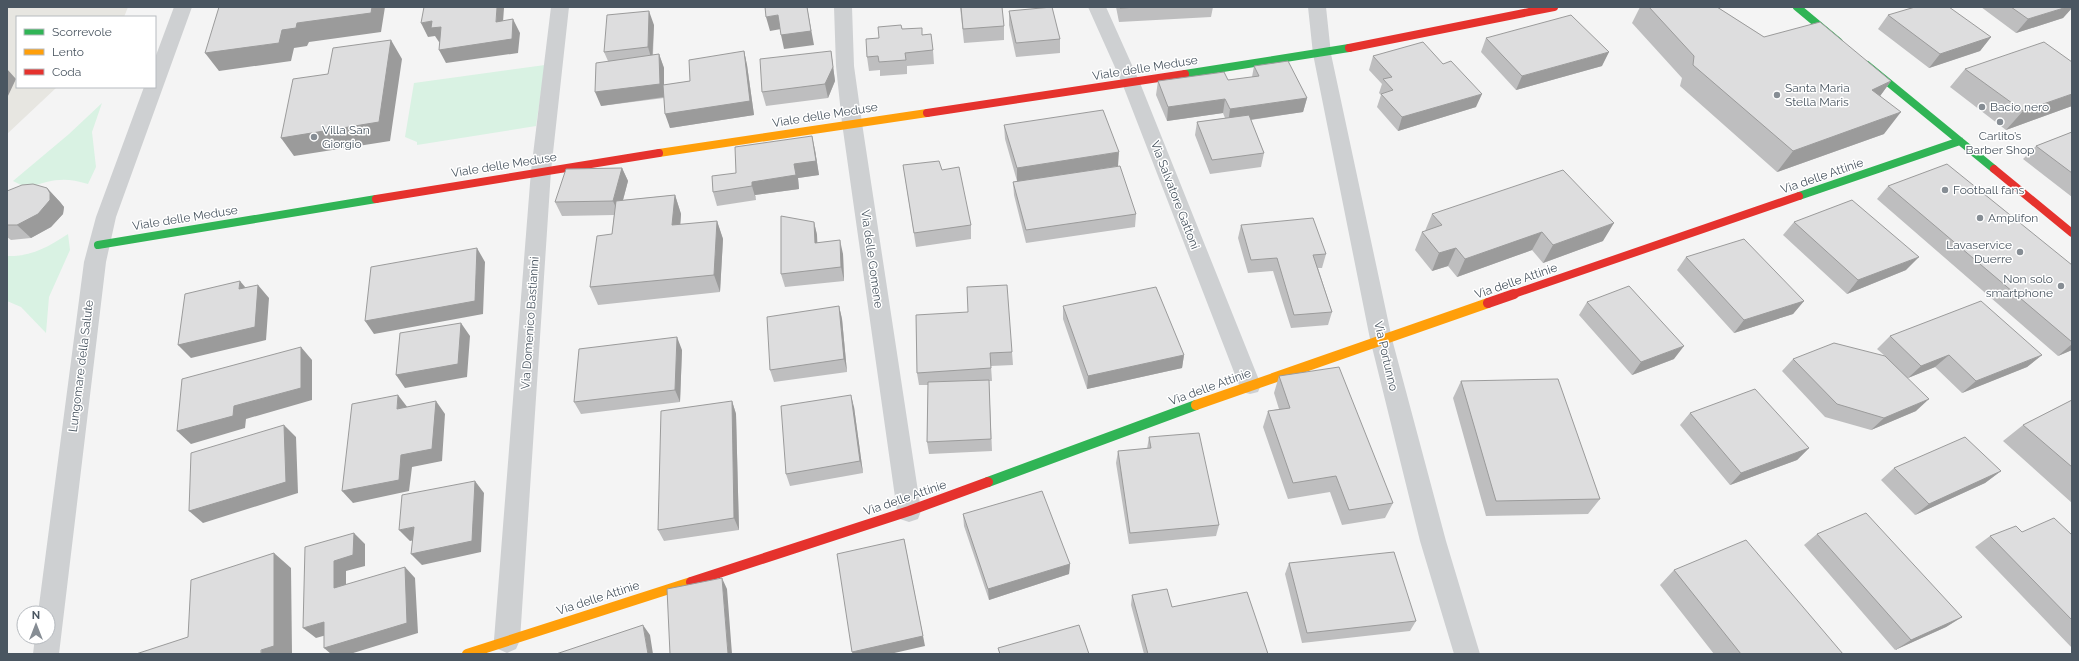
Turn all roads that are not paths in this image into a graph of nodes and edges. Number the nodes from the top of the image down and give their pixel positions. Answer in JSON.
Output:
{"nodes":[{"id":1,"x":183,"y":7,"type":"edge"},
{"id":2,"x":560,"y":7,"type":"edge"},
{"id":3,"x":843,"y":7,"type":"edge"},
{"id":4,"x":1097,"y":7,"type":"edge"},
{"id":5,"x":1317,"y":7,"type":"edge"},
{"id":6,"x":1554,"y":7,"type":"edge"},
{"id":7,"x":1797,"y":7,"type":"edge"},
{"id":8,"x":1845,"y":47,"type":"edge"},
{"id":9,"x":1322,"y":54,"type":"junction"},
{"id":10,"x":1857,"y":57,"type":"edge"},
{"id":11,"x":156,"y":80,"type":"edge"},
{"id":12,"x":1131,"y":82,"type":"junction"},
{"id":13,"x":153,"y":88,"type":"edge"},
{"id":14,"x":852,"y":123,"type":"junction"},
{"id":15,"x":1960,"y":141,"type":"junction"},
{"id":16,"x":541,"y":171,"type":"junction"},
{"id":17,"x":2072,"y":233,"type":"edge"},
{"id":18,"x":98,"y":245,"type":"junction"},
{"id":19,"x":1381,"y":340,"type":"junction"},
{"id":20,"x":1250,"y":385,"type":"junction"},
{"id":21,"x":908,"y":511,"type":"junction"},
{"id":22,"x":506,"y":640,"type":"junction"},
{"id":23,"x":46,"y":654,"type":"edge"},
{"id":24,"x":467,"y":654,"type":"edge"},
{"id":25,"x":1467,"y":654,"type":"edge"}],
"edges":[{"from":1,"to":11,"type":"street"},
{"from":2,"to":16,"type":"street","name":"Via Domenico Bastianini"},
{"from":3,"to":14,"type":"street","name":"Via delle Gomene"},
{"from":4,"to":12,"type":"street","name":"Via Salvatore Gattoni"},
{"from":5,"to":9,"type":"street","name":"Via Portunno"},
{"from":6,"to":9,"type":"street","name":"Viale delle Meduse"},
{"from":7,"to":8,"type":"street"},
{"from":9,"to":12,"type":"street","name":"Viale delle Meduse"},
{"from":9,"to":19,"type":"street","name":"Via Portunno"},
{"from":10,"to":15,"type":"street"},
{"from":12,"to":14,"type":"street","name":"Viale delle Meduse"},
{"from":12,"to":20,"type":"street","name":"Via Salvatore Gattoni"},
{"from":13,"to":18,"type":"street","name":"Lungomare della Salute"},
{"from":14,"to":16,"type":"street","name":"Viale delle Meduse"},
{"from":14,"to":21,"type":"street","name":"Via delle Gomene"},
{"from":15,"to":17,"type":"street"},
{"from":15,"to":19,"type":"street","name":"Via delle Attinie"},
{"from":16,"to":18,"type":"street","name":"Viale delle Meduse"},
{"from":16,"to":22,"type":"street","name":"Via Domenico Bastianini"},
{"from":18,"to":23,"type":"street","name":"Lungomare della Salute"},
{"from":19,"to":20,"type":"street","name":"Via delle Attinie"},
{"from":19,"to":25,"type":"street","name":"Via Portunno"},
{"from":20,"to":21,"type":"street","name":"Via delle Attinie"},
{"from":21,"to":22,"type":"street","name":"Via delle Attinie"},
{"from":22,"to":24,"type":"street","name":"Via delle Attinie"}]}
